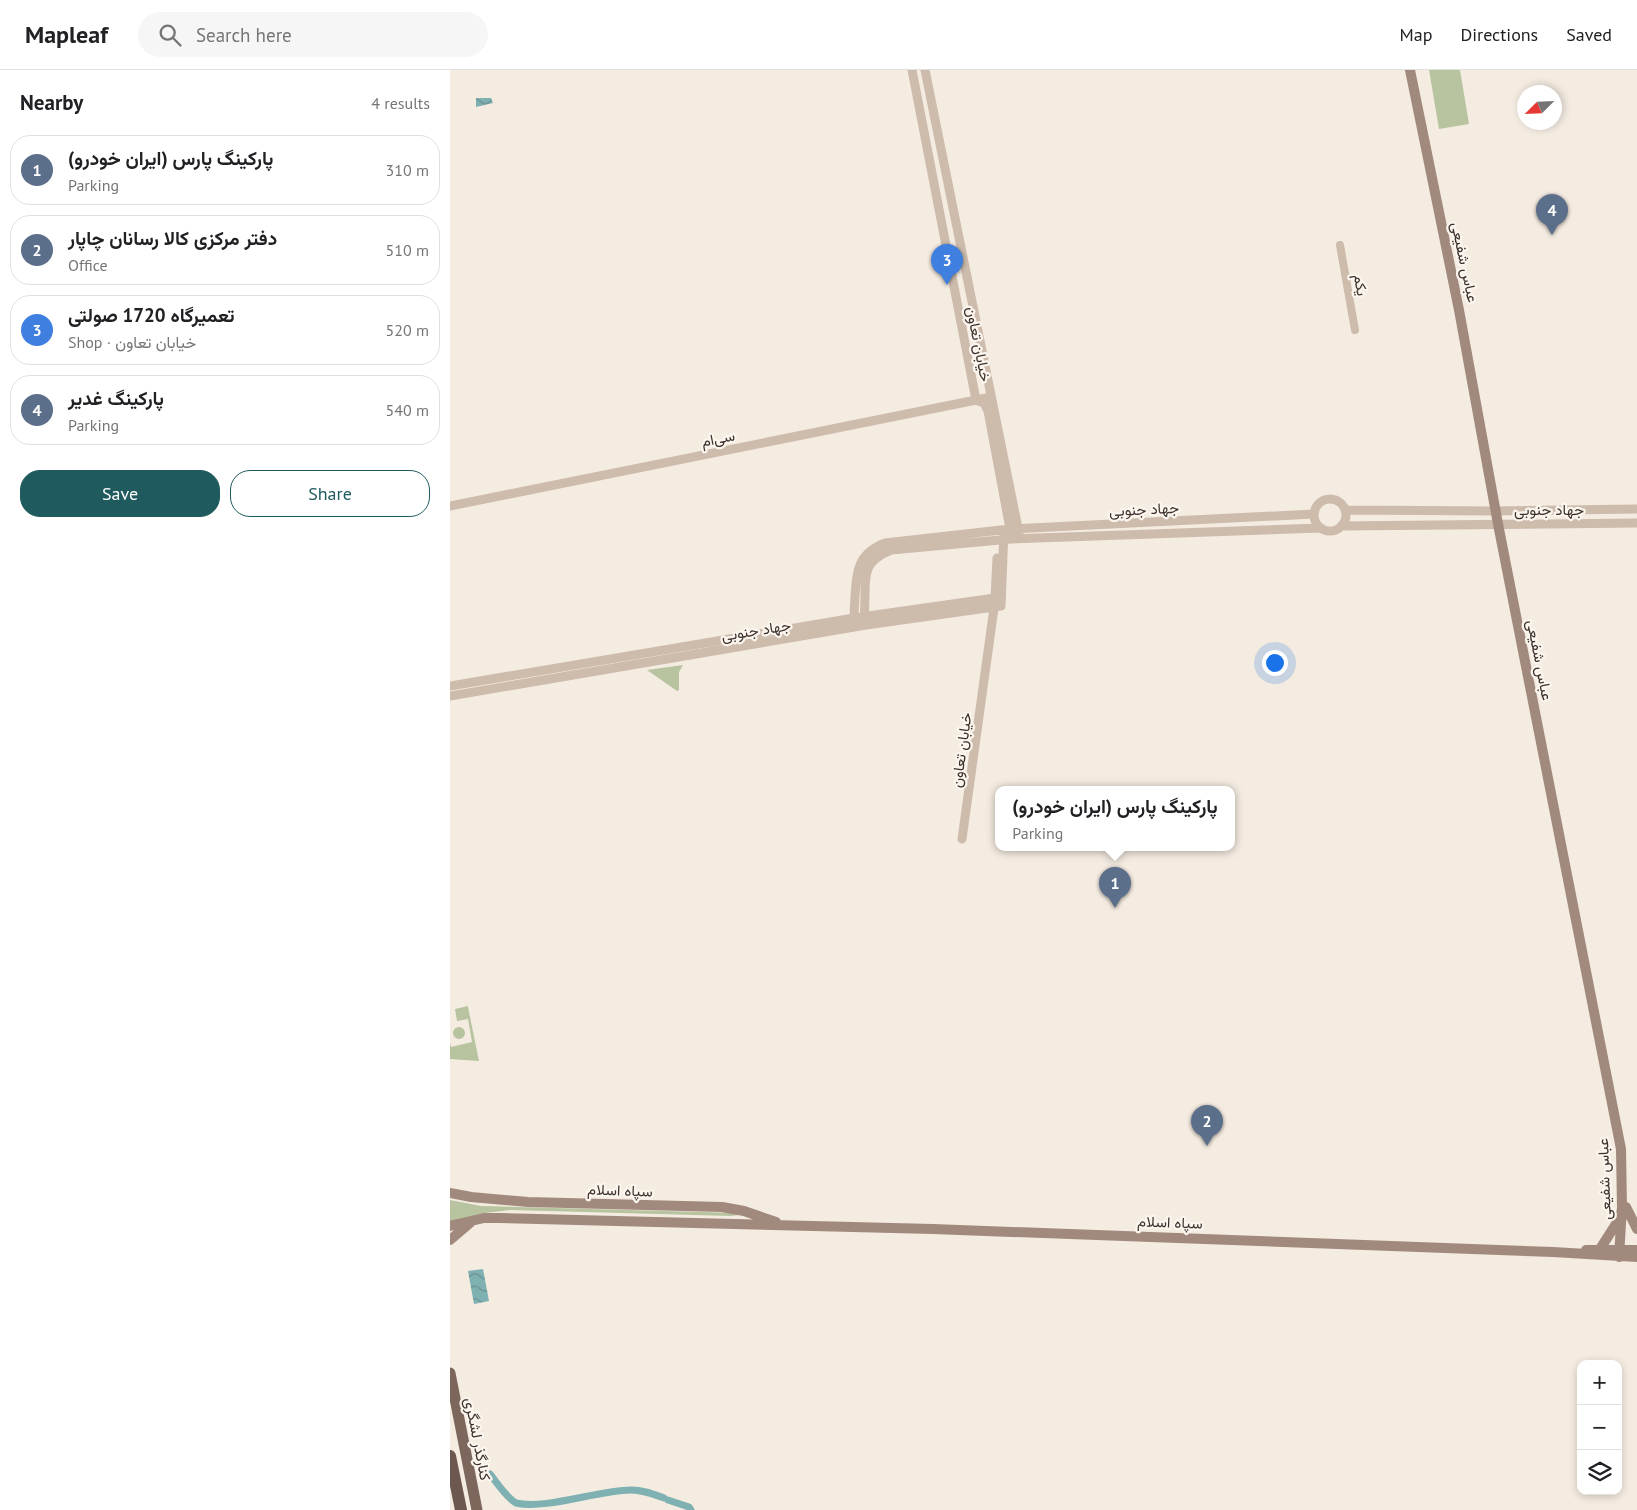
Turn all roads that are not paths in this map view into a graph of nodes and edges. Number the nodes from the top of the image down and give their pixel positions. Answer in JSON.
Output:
{"nodes":[{"id":1,"x":912,"y":70,"type":"edge"},
{"id":2,"x":925,"y":70,"type":"edge"},
{"id":3,"x":1410,"y":70,"type":"edge"},
{"id":4,"x":1417,"y":70,"type":"edge"},
{"id":5,"x":1340,"y":245,"type":"dead end"},
{"id":6,"x":1355,"y":330,"type":"dead end"},
{"id":7,"x":991,"y":397,"type":"junction"},
{"id":8,"x":976,"y":400,"type":"junction"},
{"id":9,"x":450,"y":506,"type":"edge"},
{"id":10,"x":1637,"y":509,"type":"edge"},
{"id":11,"x":1345,"y":510,"type":"junction"},
{"id":12,"x":1498,"y":511,"type":"junction"},
{"id":13,"x":1314,"y":514,"type":"junction"},
{"id":14,"x":1637,"y":523,"type":"edge"},
{"id":15,"x":1501,"y":524,"type":"junction"},
{"id":16,"x":1342,"y":526,"type":"junction"},
{"id":17,"x":1321,"y":528,"type":"junction"},
{"id":18,"x":1008,"y":534,"type":"junction"},
{"id":19,"x":995,"y":602,"type":"junction"},
{"id":20,"x":854,"y":618,"type":"junction"},
{"id":21,"x":865,"y":621,"type":"junction"},
{"id":22,"x":855,"y":627,"type":"junction"},
{"id":23,"x":450,"y":686,"type":"edge"},
{"id":24,"x":450,"y":696,"type":"edge"},
{"id":25,"x":962,"y":838,"type":"dead end"},
{"id":26,"x":450,"y":1192,"type":"edge"},
{"id":27,"x":1624,"y":1207,"type":"junction"},
{"id":28,"x":473,"y":1221,"type":"junction"},
{"id":29,"x":450,"y":1226,"type":"edge"},
{"id":30,"x":787,"y":1226,"type":"junction"},
{"id":31,"x":1637,"y":1228,"type":"edge"},
{"id":32,"x":450,"y":1240,"type":"edge"},
{"id":33,"x":1600,"y":1249,"type":"junction"},
{"id":34,"x":1553,"y":1252,"type":"junction"},
{"id":35,"x":1628,"y":1254,"type":"edge"},
{"id":36,"x":450,"y":1374,"type":"edge"},
{"id":37,"x":450,"y":1456,"type":"edge"},
{"id":38,"x":461,"y":1510,"type":"edge"},
{"id":39,"x":476,"y":1510,"type":"edge"}],
"edges":[{"from":1,"to":8,"type":"street","name":"خیابان تعاون"},
{"from":2,"to":7,"type":"street","name":"خیابان تعاون"},
{"from":3,"to":12,"type":"main road","name":"عباس شفیعی"},
{"from":4,"to":12,"type":"main road","name":"عباس شفیعی"},
{"from":5,"to":6,"type":"street","name":"یکم"},
{"from":7,"to":8,"type":"street","name":"سی‌ام"},
{"from":7,"to":18,"type":"street","name":"خیابان تعاون"},
{"from":8,"to":9,"type":"street","name":"سی‌ام"},
{"from":8,"to":18,"type":"street","name":"خیابان تعاون"},
{"from":10,"to":12,"type":"street","name":"جهاد جنوبی"},
{"from":11,"to":12,"type":"street","name":"جهاد جنوبی"},
{"from":11,"to":13,"type":"street"},
{"from":11,"to":16,"type":"street"},
{"from":12,"to":15,"type":"main road","name":"عباس شفیعی"},
{"from":13,"to":17,"type":"street"},
{"from":13,"to":18,"type":"street","name":"جهاد جنوبی"},
{"from":14,"to":15,"type":"street","name":"جهاد جنوبی"},
{"from":15,"to":16,"type":"street","name":"جهاد جنوبی"},
{"from":15,"to":27,"type":"main road","name":"عباس شفیعی"},
{"from":16,"to":17,"type":"street"},
{"from":17,"to":18,"type":"street","name":"جهاد جنوبی"},
{"from":18,"to":19,"type":"street"},
{"from":18,"to":20,"type":"street","name":"جهاد جنوبی"},
{"from":18,"to":21,"type":"street","name":"جهاد جنوبی"},
{"from":19,"to":21,"type":"street","name":"جهاد جنوبی"},
{"from":19,"to":25,"type":"street","name":"خیابان تعاون"},
{"from":20,"to":21,"type":"street","name":"جهاد جنوبی"},
{"from":20,"to":22,"type":"street"},
{"from":20,"to":23,"type":"street","name":"جهاد جنوبی"},
{"from":21,"to":22,"type":"street","name":"جهاد جنوبی"},
{"from":22,"to":24,"type":"street","name":"جهاد جنوبی"},
{"from":26,"to":30,"type":"main road","name":"سپاه اسلام"},
{"from":27,"to":31,"type":"main road"},
{"from":27,"to":33,"type":"main road"},
{"from":27,"to":35,"type":"main road","name":"عباس شفیعی"},
{"from":28,"to":29,"type":"main road","name":"سپاه اسلام"},
{"from":28,"to":30,"type":"main road","name":"سپاه اسلام"},
{"from":28,"to":32,"type":"main road"},
{"from":30,"to":34,"type":"main road","name":"سپاه اسلام"},
{"from":33,"to":34,"type":"main road","name":"سپاه اسلام"},
{"from":33,"to":35,"type":"main road","name":"سپاه اسلام"},
{"from":34,"to":35,"type":"main road","name":"سپاه اسلام"},
{"from":36,"to":39,"type":"main road","name":"کنارگذر لشگری"},
{"from":37,"to":38,"type":"highway"}]}
